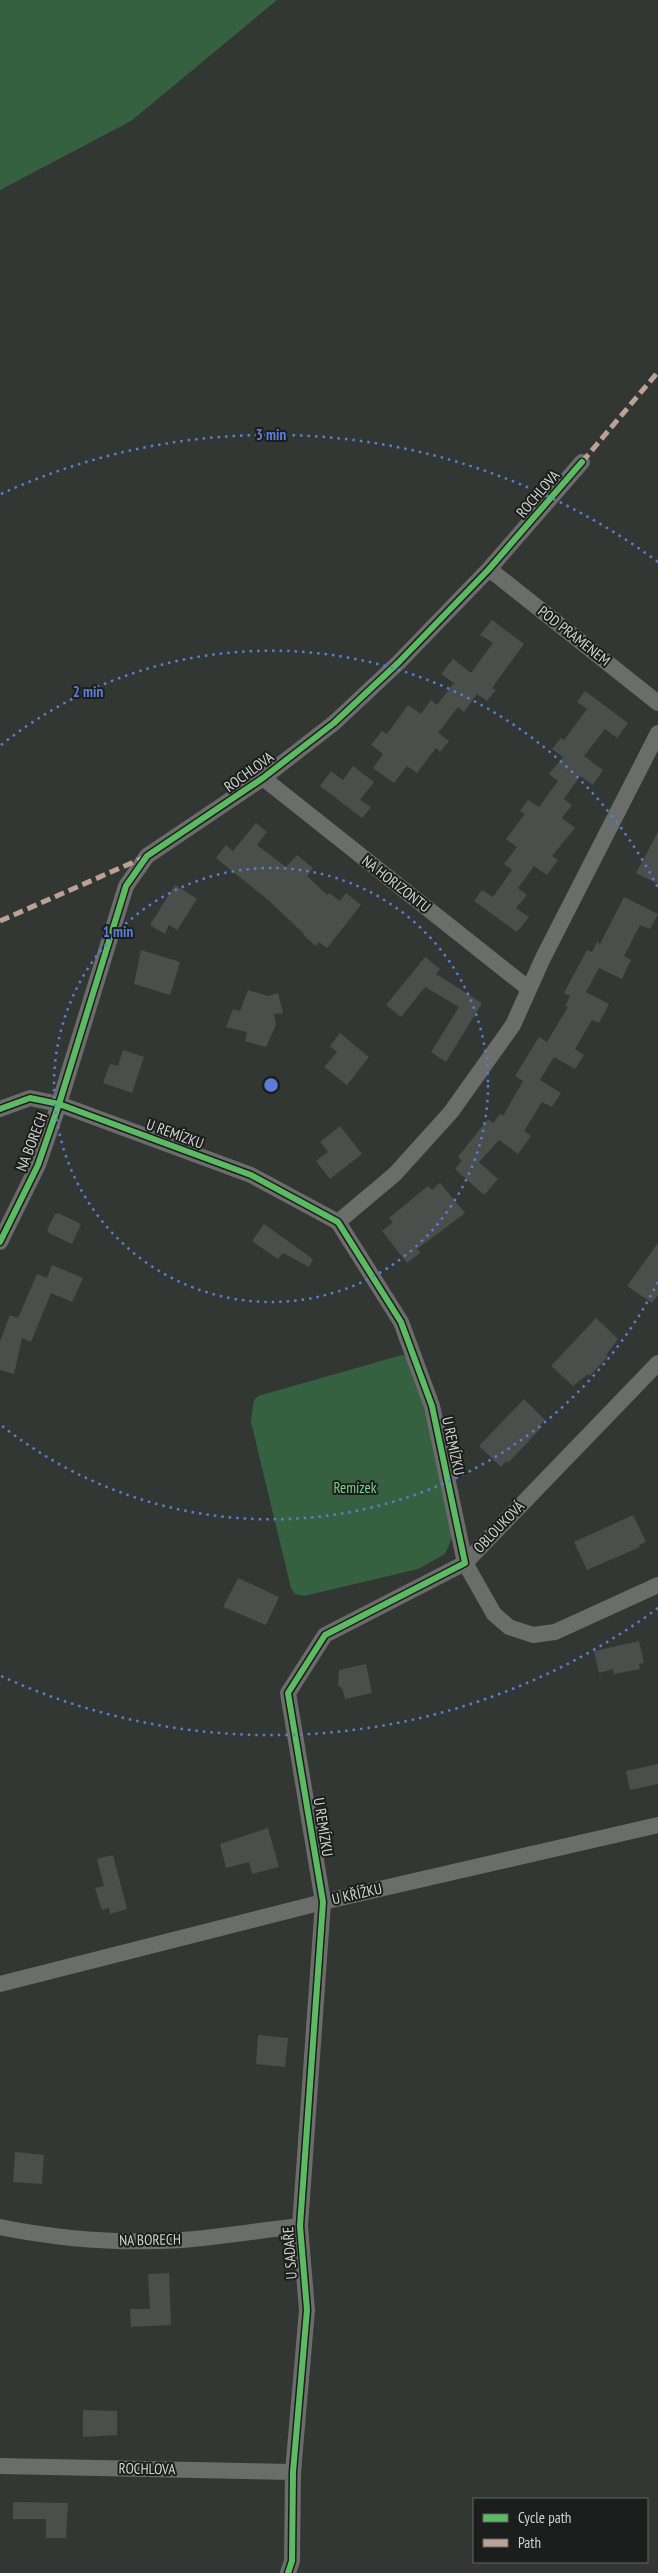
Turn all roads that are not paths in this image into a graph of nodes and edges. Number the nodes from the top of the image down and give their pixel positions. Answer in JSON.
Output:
{"nodes":[{"id":1,"x":582,"y":462,"type":"dead end"},
{"id":2,"x":489,"y":569,"type":"junction"},
{"id":3,"x":658,"y":703,"type":"edge"},
{"id":4,"x":658,"y":732,"type":"edge"},
{"id":5,"x":263,"y":778,"type":"junction"},
{"id":6,"x":529,"y":989,"type":"junction"},
{"id":7,"x":59,"y":1104,"type":"junction"},
{"id":8,"x":0,"y":1109,"type":"edge"},
{"id":9,"x":338,"y":1222,"type":"junction"},
{"id":10,"x":0,"y":1242,"type":"edge"},
{"id":11,"x":658,"y":1362,"type":"edge"},
{"id":12,"x":465,"y":1562,"type":"junction"},
{"id":13,"x":658,"y":1585,"type":"edge"},
{"id":14,"x":658,"y":1825,"type":"edge"},
{"id":15,"x":323,"y":1902,"type":"junction"},
{"id":16,"x":0,"y":1984,"type":"edge"},
{"id":17,"x":300,"y":2226,"type":"junction"},
{"id":18,"x":0,"y":2227,"type":"edge"},
{"id":19,"x":0,"y":2466,"type":"edge"},
{"id":20,"x":293,"y":2472,"type":"junction"},
{"id":21,"x":288,"y":2573,"type":"edge"}],
"edges":[{"from":1,"to":2,"type":"street","name":"ROCHLOVA"},
{"from":2,"to":3,"type":"street","name":"POD PRAMENEM"},
{"from":2,"to":5,"type":"street","name":"ROCHLOVA"},
{"from":4,"to":6,"type":"street"},
{"from":5,"to":6,"type":"street","name":"NA HORIZONTU"},
{"from":5,"to":7,"type":"street","name":"ROCHLOVA"},
{"from":6,"to":9,"type":"street"},
{"from":7,"to":8,"type":"street"},
{"from":7,"to":9,"type":"street","name":"U REMÍZKU"},
{"from":7,"to":10,"type":"street","name":"NA BORECH"},
{"from":9,"to":12,"type":"street","name":"U REMÍZKU"},
{"from":11,"to":12,"type":"street","name":"OBLOUKOVÁ"},
{"from":12,"to":13,"type":"street","name":"OBLOUKOVÁ"},
{"from":12,"to":15,"type":"street","name":"U REMÍZKU"},
{"from":14,"to":15,"type":"street","name":"U KŘÍŽKU"},
{"from":15,"to":16,"type":"street","name":"U KŘÍŽKU"},
{"from":15,"to":17,"type":"street","name":"U SADAŘE"},
{"from":17,"to":18,"type":"street","name":"NA BORECH"},
{"from":17,"to":20,"type":"street","name":"U SADAŘE"},
{"from":19,"to":20,"type":"street","name":"ROCHLOVA"},
{"from":20,"to":21,"type":"street","name":"U SADAŘE"}]}
